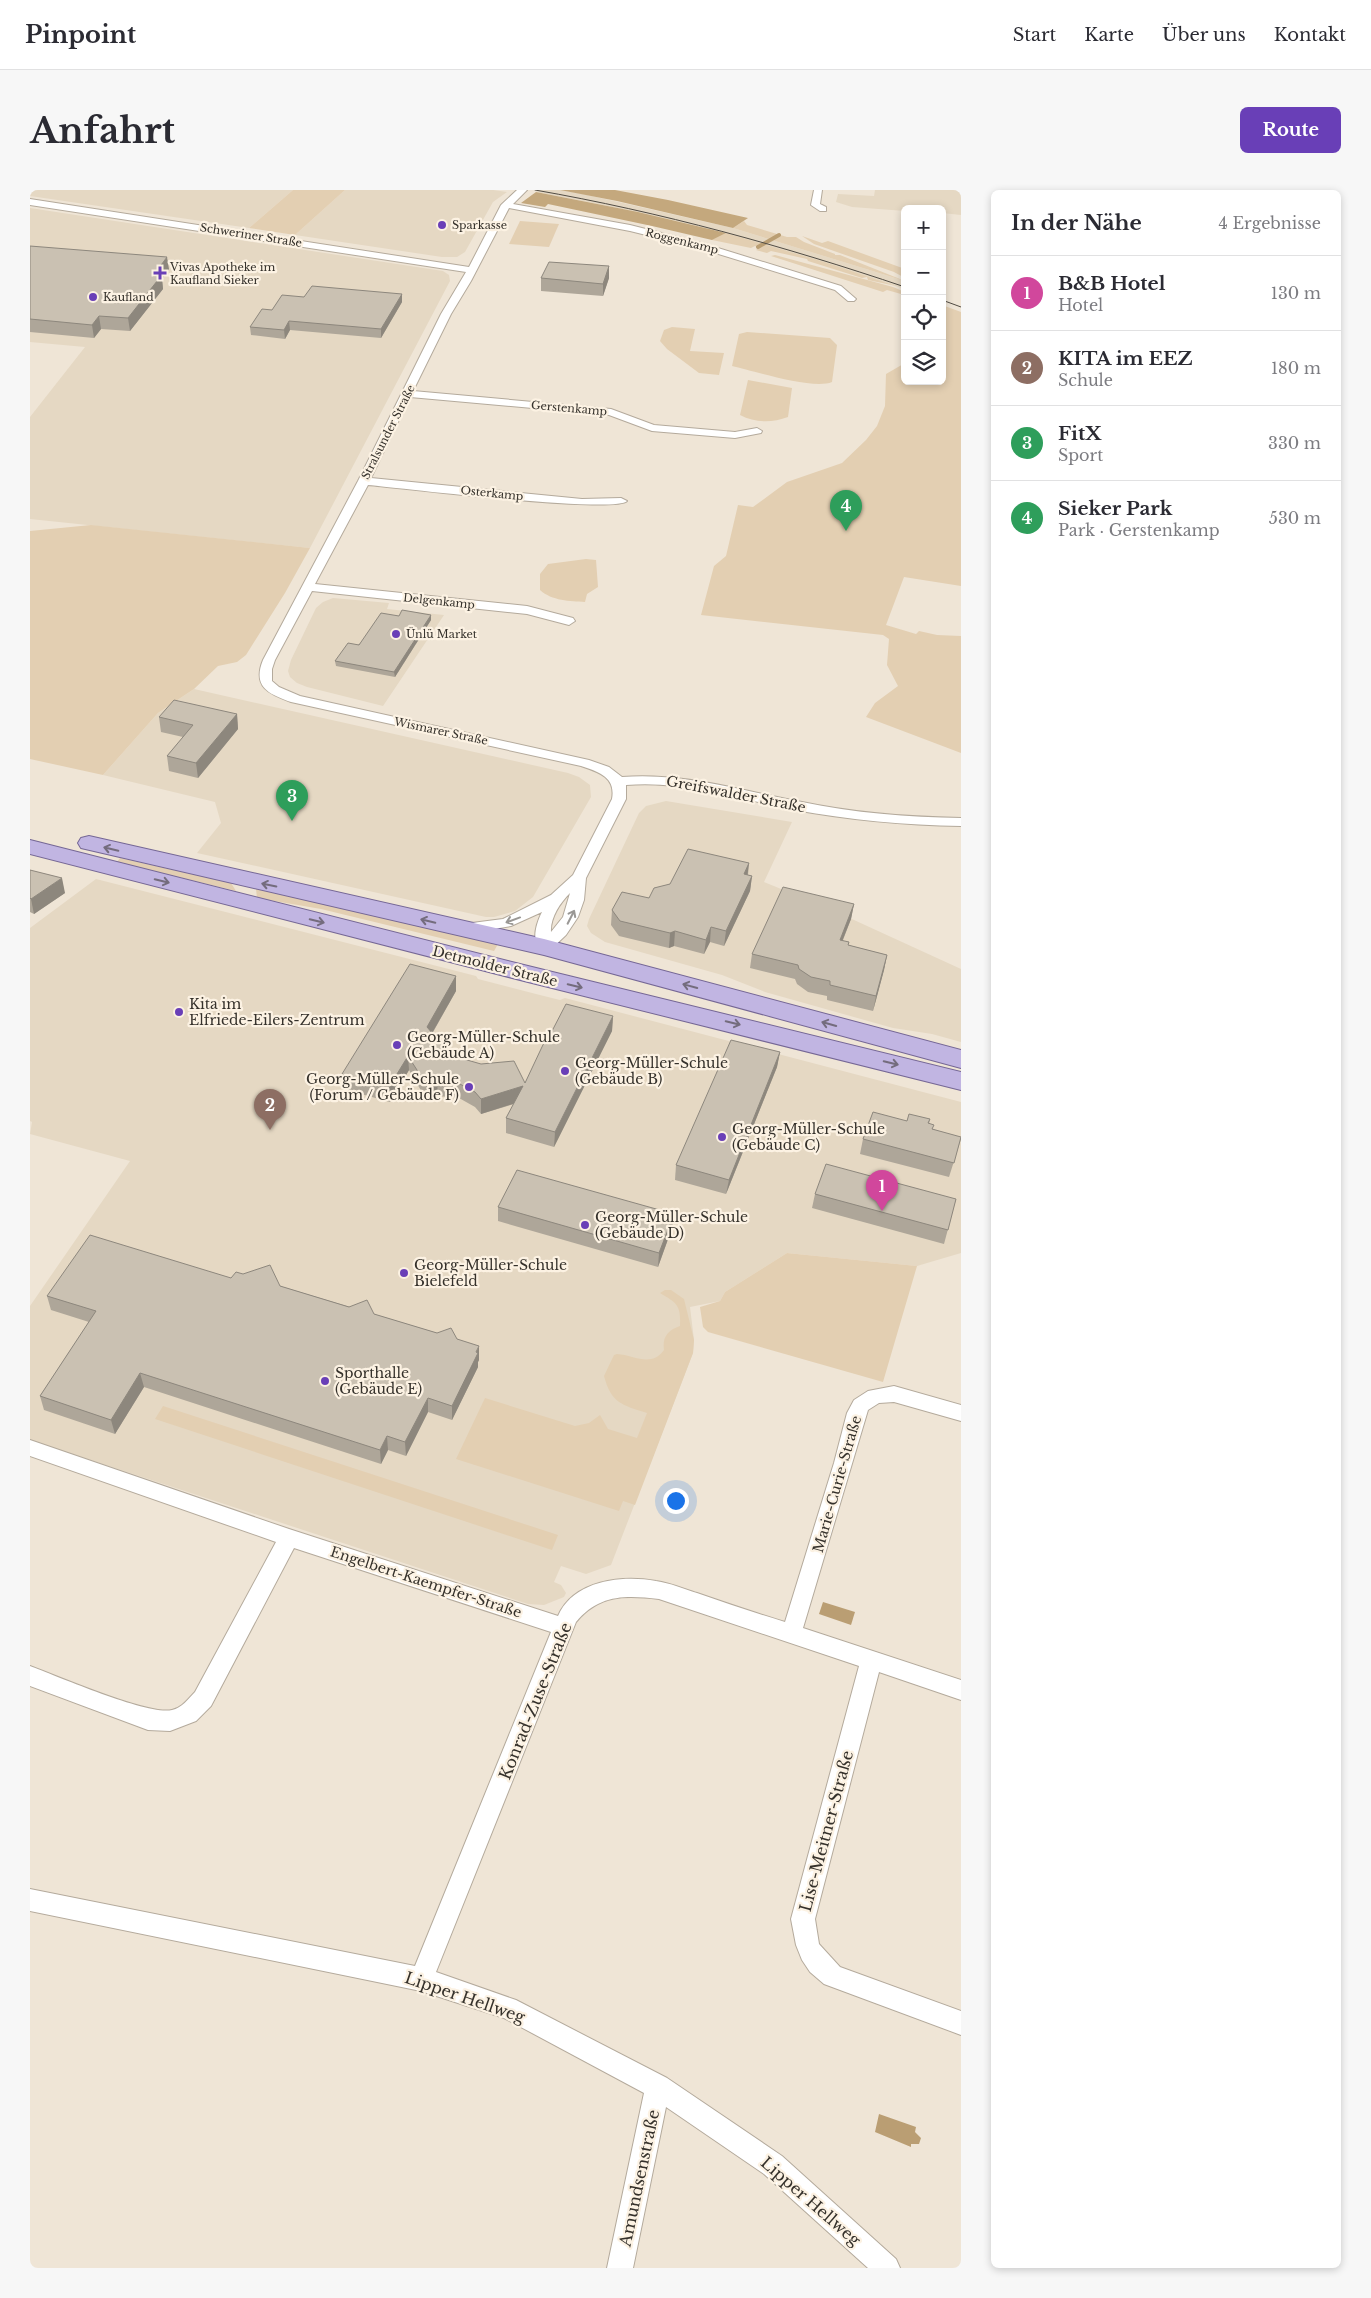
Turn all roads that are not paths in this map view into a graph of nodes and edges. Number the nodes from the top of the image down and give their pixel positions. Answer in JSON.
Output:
{"nodes":[{"id":1,"x":818,"y":190,"type":"edge"},
{"id":2,"x":520,"y":192,"type":"edge"},
{"id":3,"x":30,"y":202,"type":"edge"},
{"id":4,"x":505,"y":204,"type":"junction"},
{"id":5,"x":823,"y":209,"type":"dead end"},
{"id":6,"x":472,"y":270,"type":"junction"},
{"id":7,"x":851,"y":299,"type":"dead end"},
{"id":8,"x":408,"y":394,"type":"junction"},
{"id":9,"x":757,"y":431,"type":"dead end"},
{"id":10,"x":364,"y":481,"type":"junction"},
{"id":11,"x":621,"y":501,"type":"dead end"},
{"id":12,"x":308,"y":587,"type":"junction"},
{"id":13,"x":569,"y":621,"type":"dead end"},
{"id":14,"x":264,"y":680,"type":"joint"},
{"id":15,"x":618,"y":781,"type":"junction"},
{"id":16,"x":961,"y":822,"type":"edge"},
{"id":17,"x":30,"y":830,"type":"edge"},
{"id":18,"x":30,"y":847,"type":"edge"},
{"id":19,"x":579,"y":878,"type":"junction"},
{"id":20,"x":556,"y":898,"type":"junction"},
{"id":21,"x":461,"y":929,"type":"junction"},
{"id":22,"x":544,"y":947,"type":"junction"},
{"id":23,"x":528,"y":974,"type":"junction"},
{"id":24,"x":961,"y":1059,"type":"edge"},
{"id":25,"x":961,"y":1080,"type":"edge"},
{"id":26,"x":961,"y":1414,"type":"edge"},
{"id":27,"x":30,"y":1448,"type":"edge"},
{"id":28,"x":289,"y":1538,"type":"junction"},
{"id":29,"x":564,"y":1627,"type":"junction"},
{"id":30,"x":791,"y":1634,"type":"junction"},
{"id":31,"x":871,"y":1661,"type":"junction"},
{"id":32,"x":30,"y":1676,"type":"edge"},
{"id":33,"x":961,"y":1690,"type":"edge"},
{"id":34,"x":30,"y":1900,"type":"edge"},
{"id":35,"x":422,"y":1979,"type":"junction"},
{"id":36,"x":961,"y":2022,"type":"edge"},
{"id":37,"x":658,"y":2087,"type":"junction"},
{"id":38,"x":620,"y":2268,"type":"edge"},
{"id":39,"x":887,"y":2268,"type":"edge"}],
"edges":[{"from":1,"to":5,"type":"street"},
{"from":2,"to":4,"type":"street","name":"Stralsunder Straße"},
{"from":3,"to":6,"type":"street","name":"Schweriner Straße"},
{"from":4,"to":6,"type":"street","name":"Stralsunder Straße"},
{"from":4,"to":7,"type":"street","name":"Roggenkamp"},
{"from":6,"to":8,"type":"street","name":"Stralsunder Straße"},
{"from":8,"to":9,"type":"street","name":"Gerstenkamp"},
{"from":8,"to":10,"type":"street","name":"Stralsunder Straße"},
{"from":10,"to":11,"type":"street","name":"Osterkamp"},
{"from":10,"to":12,"type":"street","name":"Stralsunder Straße"},
{"from":12,"to":13,"type":"street","name":"Delgenkamp"},
{"from":12,"to":14,"type":"street","name":"Stralsunder Straße"},
{"from":14,"to":15,"type":"street","name":"Wismarer Straße"},
{"from":15,"to":16,"type":"street","name":"Greifswalder Straße"},
{"from":15,"to":19,"type":"street"},
{"from":21,"to":17,"type":"main road","name":"Detmolder Straße","one_way":true},
{"from":18,"to":23,"type":"main road","name":"Detmolder Straße","one_way":true},
{"from":19,"to":20,"type":"street"},
{"from":22,"to":19,"type":"street","one_way":true},
{"from":20,"to":21,"type":"street","one_way":true},
{"from":20,"to":22,"type":"street"},
{"from":21,"to":22,"type":"main road","name":"Detmolder Straße"},
{"from":22,"to":23,"type":"main road"},
{"from":24,"to":22,"type":"main road","name":"Detmolder Straße","one_way":true},
{"from":23,"to":25,"type":"main road","name":"Detmolder Straße","one_way":true},
{"from":26,"to":30,"type":"street","name":"Marie-Curie-Straße"},
{"from":27,"to":28,"type":"street","name":"Engelbert-Kaempfer-Straße"},
{"from":28,"to":29,"type":"street","name":"Engelbert-Kaempfer-Straße"},
{"from":28,"to":32,"type":"street"},
{"from":29,"to":30,"type":"street","name":"Konrad-Zuse-Straße"},
{"from":29,"to":35,"type":"street","name":"Konrad-Zuse-Straße"},
{"from":30,"to":31,"type":"street","name":"Konrad-Zuse-Straße"},
{"from":31,"to":33,"type":"street","name":"Konrad-Zuse-Straße"},
{"from":31,"to":36,"type":"street","name":"Lise-Meitner-Straße"},
{"from":34,"to":35,"type":"street","name":"Lipper Hellweg"},
{"from":35,"to":37,"type":"street","name":"Lipper Hellweg"},
{"from":37,"to":38,"type":"street","name":"Amundsenstraße"},
{"from":37,"to":39,"type":"street","name":"Lipper Hellweg"}]}
